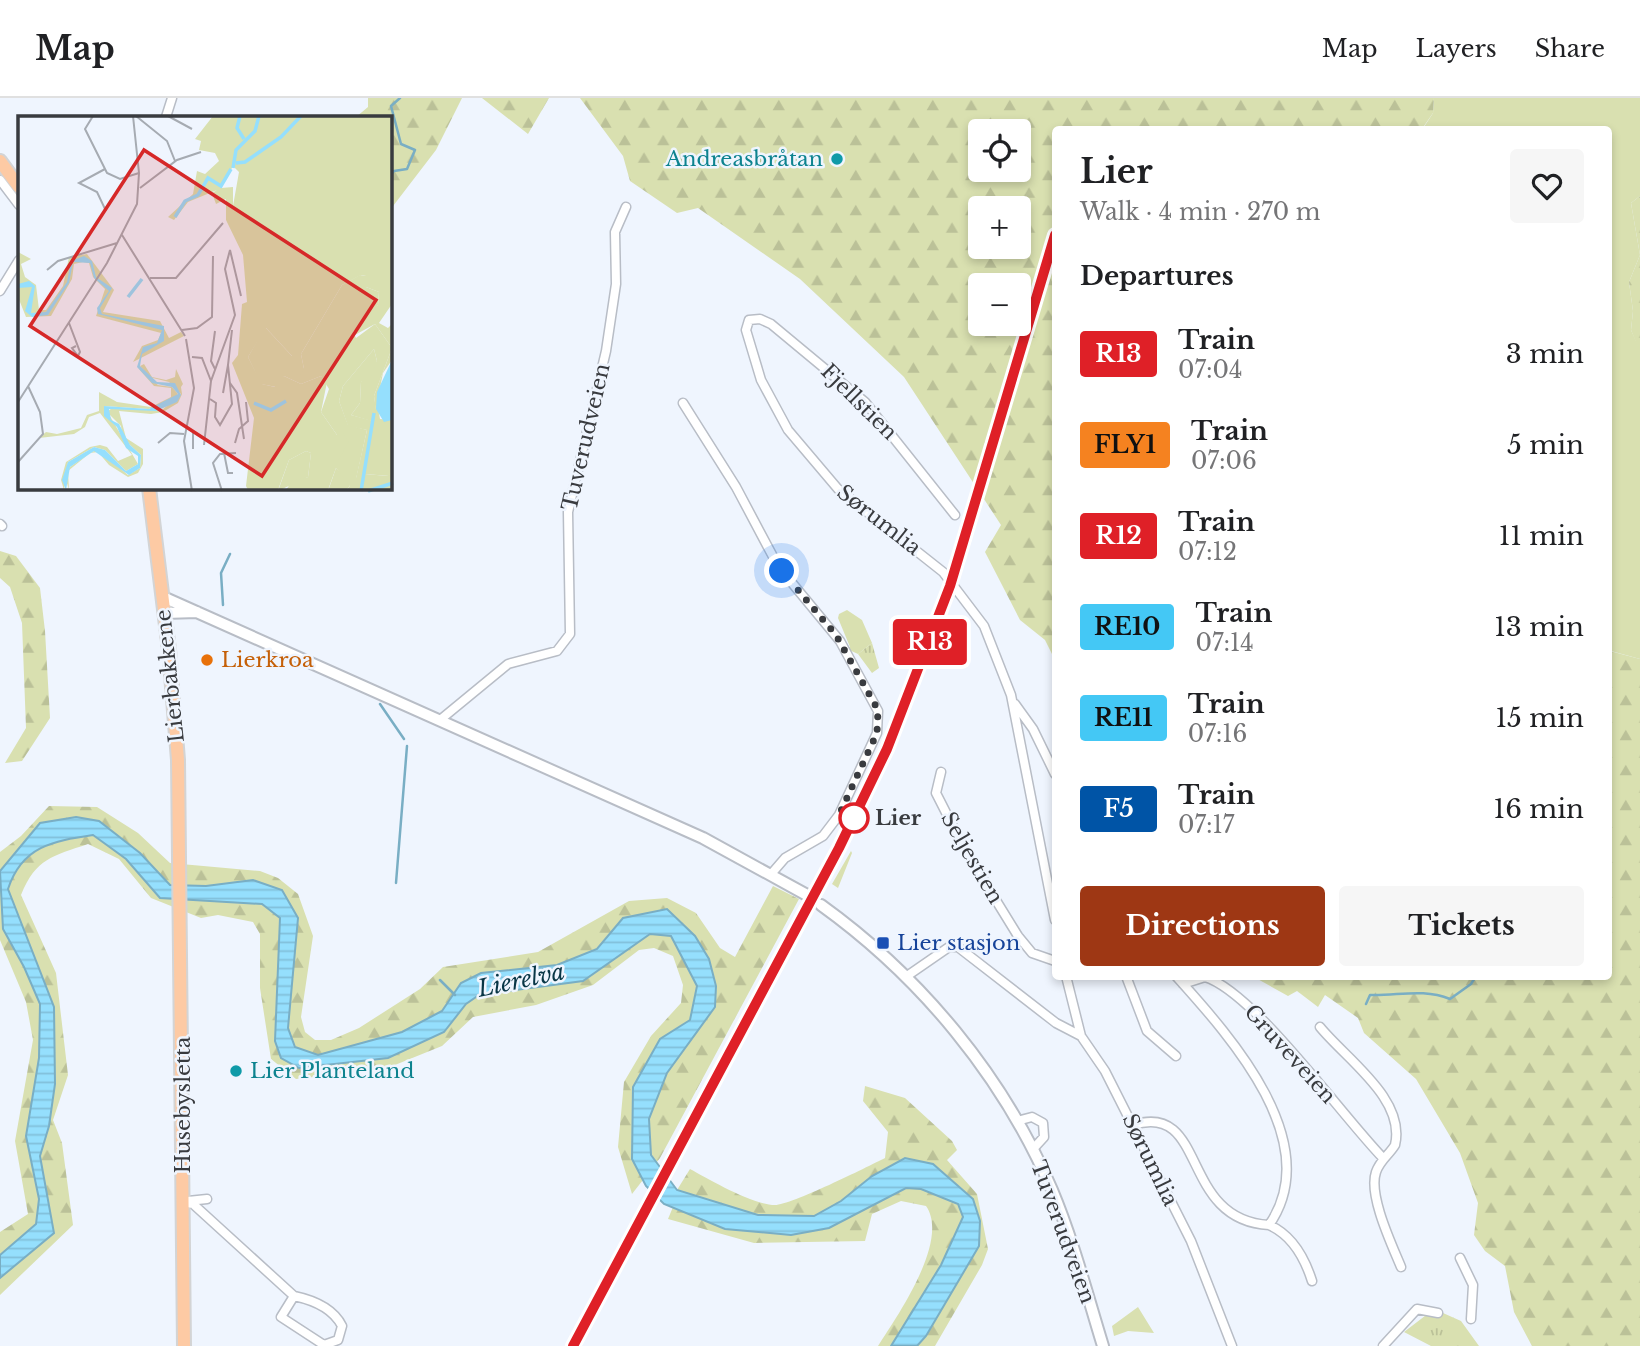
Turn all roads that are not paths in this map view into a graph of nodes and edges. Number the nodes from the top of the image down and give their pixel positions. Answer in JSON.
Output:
{"nodes":[{"id":1,"x":172,"y":98,"type":"edge"},
{"id":2,"x":166,"y":116,"type":"edge"},
{"id":3,"x":0,"y":161,"type":"edge"},
{"id":4,"x":0,"y":180,"type":"edge"},
{"id":5,"x":18,"y":186,"type":"edge"},
{"id":6,"x":18,"y":204,"type":"edge"},
{"id":7,"x":626,"y":207,"type":"dead end"},
{"id":8,"x":18,"y":262,"type":"edge"},
{"id":9,"x":0,"y":291,"type":"edge"},
{"id":10,"x":746,"y":325,"type":"joint"},
{"id":11,"x":683,"y":403,"type":"dead end"},
{"id":12,"x":149,"y":490,"type":"edge"},
{"id":13,"x":955,"y":516,"type":"dead end"},
{"id":14,"x":163,"y":597,"type":"junction"},
{"id":15,"x":197,"y":612,"type":"junction"},
{"id":16,"x":165,"y":613,"type":"junction"},
{"id":17,"x":1013,"y":702,"type":"junction"},
{"id":18,"x":440,"y":720,"type":"junction"},
{"id":19,"x":1052,"y":768,"type":"edge"},
{"id":20,"x":941,"y":772,"type":"dead end"},
{"id":21,"x":181,"y":864,"type":"joint"},
{"id":22,"x":772,"y":873,"type":"junction"},
{"id":23,"x":807,"y":895,"type":"dead end"},
{"id":24,"x":1052,"y":904,"type":"edge"},
{"id":25,"x":821,"y":905,"type":"dead end"},
{"id":26,"x":1052,"y":960,"type":"edge"},
{"id":27,"x":907,"y":976,"type":"junction"},
{"id":28,"x":1067,"y":980,"type":"edge"},
{"id":29,"x":1127,"y":980,"type":"edge"},
{"id":30,"x":1180,"y":980,"type":"edge"},
{"id":31,"x":1212,"y":980,"type":"edge"},
{"id":32,"x":1320,"y":1027,"type":"dead end"},
{"id":33,"x":1081,"y":1035,"type":"junction"},
{"id":34,"x":1176,"y":1056,"type":"dead end"},
{"id":35,"x":1017,"y":1121,"type":"junction"},
{"id":36,"x":1133,"y":1125,"type":"junction"},
{"id":37,"x":1032,"y":1149,"type":"junction"},
{"id":38,"x":1383,"y":1158,"type":"junction"},
{"id":39,"x":207,"y":1199,"type":"dead end"},
{"id":40,"x":186,"y":1202,"type":"junction"},
{"id":41,"x":1269,"y":1225,"type":"junction"},
{"id":42,"x":1460,"y":1258,"type":"dead end"},
{"id":43,"x":1402,"y":1267,"type":"dead end"},
{"id":44,"x":1312,"y":1281,"type":"dead end"},
{"id":45,"x":294,"y":1296,"type":"junction"},
{"id":46,"x":1438,"y":1313,"type":"dead end"},
{"id":47,"x":1471,"y":1319,"type":"dead end"},
{"id":48,"x":184,"y":1346,"type":"edge"},
{"id":49,"x":1103,"y":1346,"type":"edge"},
{"id":50,"x":1232,"y":1346,"type":"edge"},
{"id":51,"x":1383,"y":1346,"type":"edge"}],
"edges":[{"from":1,"to":2,"type":"street"},
{"from":3,"to":5,"type":"main road"},
{"from":4,"to":6,"type":"street"},
{"from":7,"to":18,"type":"street","name":"Tuverudveien"},
{"from":8,"to":9,"type":"street"},
{"from":10,"to":13,"type":"street","name":"Fjellstien"},
{"from":10,"to":17,"type":"street","name":"Sørumlia"},
{"from":11,"to":22,"type":"street"},
{"from":12,"to":14,"type":"main road","name":"Lierbakkene"},
{"from":14,"to":15,"type":"main road"},
{"from":14,"to":16,"type":"main road","name":"Lierbakkene"},
{"from":15,"to":16,"type":"main road"},
{"from":15,"to":18,"type":"main road"},
{"from":16,"to":21,"type":"main road","name":"Lierbakkene"},
{"from":17,"to":19,"type":"street"},
{"from":17,"to":24,"type":"street","name":"Sørumlia"},
{"from":18,"to":22,"type":"main road"},
{"from":20,"to":26,"type":"street","name":"Seljestien"},
{"from":21,"to":40,"type":"main road","name":"Husebysletta"},
{"from":22,"to":23,"type":"main road"},
{"from":25,"to":27,"type":"main road","name":"Tuverudveien"},
{"from":27,"to":33,"type":"street"},
{"from":27,"to":35,"type":"main road","name":"Tuverudveien"},
{"from":28,"to":33,"type":"street","name":"Sørumlia"},
{"from":29,"to":34,"type":"street"},
{"from":30,"to":41,"type":"street"},
{"from":31,"to":38,"type":"street","name":"Gruveveien"},
{"from":32,"to":38,"type":"street"},
{"from":33,"to":36,"type":"street","name":"Sørumlia"},
{"from":35,"to":37,"type":"main road","name":"Tuverudveien"},
{"from":35,"to":37,"type":"street"},
{"from":36,"to":41,"type":"street"},
{"from":36,"to":50,"type":"street","name":"Sørumlia"},
{"from":37,"to":49,"type":"main road","name":"Tuverudveien"},
{"from":38,"to":43,"type":"street"},
{"from":39,"to":40,"type":"street"},
{"from":40,"to":45,"type":"street"},
{"from":40,"to":48,"type":"main road","name":"Husebysletta"},
{"from":41,"to":44,"type":"street"},
{"from":42,"to":47,"type":"street"},
{"from":45,"to":45,"type":"street"},
{"from":46,"to":51,"type":"street"}]}
